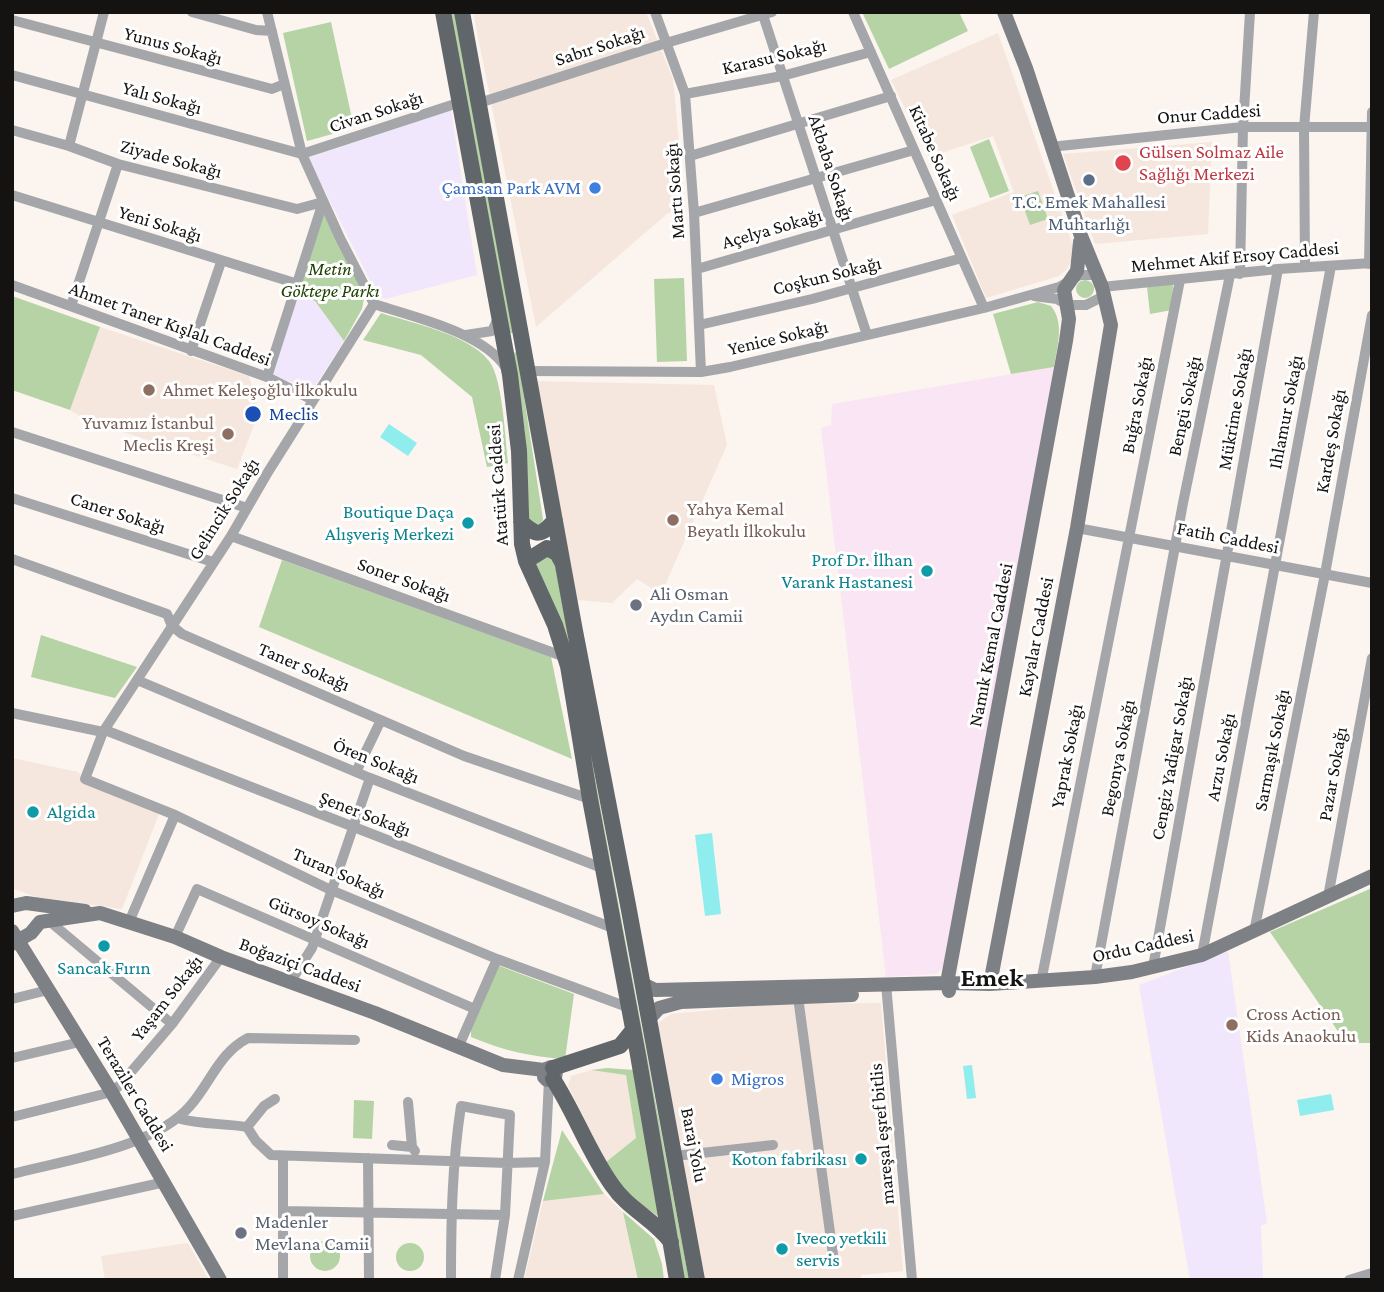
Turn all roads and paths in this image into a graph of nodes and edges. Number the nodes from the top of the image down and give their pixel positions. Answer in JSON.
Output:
{"nodes":[{"id":1,"x":104,"y":12,"type":"edge"},
{"id":2,"x":192,"y":12,"type":"edge"},
{"id":3,"x":267,"y":12,"type":"edge"},
{"id":4,"x":443,"y":12,"type":"edge"},
{"id":5,"x":462,"y":12,"type":"edge"},
{"id":6,"x":655,"y":12,"type":"edge"},
{"id":7,"x":853,"y":12,"type":"edge"},
{"id":8,"x":1004,"y":12,"type":"edge"},
{"id":9,"x":1250,"y":12,"type":"edge"},
{"id":10,"x":1314,"y":12,"type":"edge"},
{"id":11,"x":766,"y":13,"type":"edge"},
{"id":12,"x":12,"y":20,"type":"edge"},
{"id":13,"x":272,"y":31,"type":"junction"},
{"id":14,"x":95,"y":43,"type":"junction"},
{"id":15,"x":666,"y":43,"type":"junction"},
{"id":16,"x":871,"y":52,"type":"junction"},
{"id":17,"x":12,"y":75,"type":"edge"},
{"id":18,"x":782,"y":76,"type":"junction"},
{"id":19,"x":284,"y":84,"type":"junction"},
{"id":20,"x":685,"y":94,"type":"junction"},
{"id":21,"x":82,"y":95,"type":"junction"},
{"id":22,"x":891,"y":96,"type":"junction"},
{"id":23,"x":461,"y":103,"type":"junction"},
{"id":24,"x":479,"y":103,"type":"junction"},
{"id":25,"x":1372,"y":112,"type":"edge"},
{"id":26,"x":798,"y":124,"type":"junction"},
{"id":27,"x":1243,"y":127,"type":"junction"},
{"id":28,"x":1371,"y":127,"type":"edge"},
{"id":29,"x":1304,"y":128,"type":"junction"},
{"id":30,"x":12,"y":130,"type":"edge"},
{"id":31,"x":69,"y":146,"type":"junction"},
{"id":32,"x":1050,"y":148,"type":"junction"},
{"id":33,"x":914,"y":150,"type":"junction"},
{"id":34,"x":302,"y":154,"type":"junction"},
{"id":35,"x":690,"y":156,"type":"junction"},
{"id":36,"x":118,"y":164,"type":"junction"},
{"id":37,"x":815,"y":178,"type":"junction"},
{"id":38,"x":12,"y":195,"type":"edge"},
{"id":39,"x":936,"y":200,"type":"junction"},
{"id":40,"x":323,"y":202,"type":"junction"},
{"id":41,"x":694,"y":213,"type":"junction"},
{"id":42,"x":100,"y":223,"type":"junction"},
{"id":43,"x":832,"y":230,"type":"junction"},
{"id":44,"x":1080,"y":236,"type":"junction"},
{"id":45,"x":962,"y":258,"type":"junction"},
{"id":46,"x":221,"y":261,"type":"junction"},
{"id":47,"x":1370,"y":263,"type":"edge"},
{"id":48,"x":1331,"y":266,"type":"junction"},
{"id":49,"x":1304,"y":267,"type":"junction"},
{"id":50,"x":697,"y":269,"type":"junction"},
{"id":51,"x":1278,"y":269,"type":"junction"},
{"id":52,"x":1235,"y":274,"type":"junction"},
{"id":53,"x":1180,"y":280,"type":"junction"},
{"id":54,"x":1070,"y":281,"type":"junction"},
{"id":55,"x":298,"y":284,"type":"junction"},
{"id":56,"x":12,"y":285,"type":"edge"},
{"id":57,"x":1100,"y":286,"type":"junction"},
{"id":58,"x":851,"y":288,"type":"junction"},
{"id":59,"x":1030,"y":296,"type":"junction"},
{"id":60,"x":374,"y":304,"type":"junction"},
{"id":61,"x":1068,"y":305,"type":"junction"},
{"id":62,"x":71,"y":306,"type":"junction"},
{"id":63,"x":984,"y":308,"type":"junction"},
{"id":64,"x":500,"y":314,"type":"junction"},
{"id":65,"x":1372,"y":315,"type":"edge"},
{"id":66,"x":699,"y":325,"type":"junction"},
{"id":67,"x":463,"y":335,"type":"junction"},
{"id":68,"x":867,"y":335,"type":"junction"},
{"id":69,"x":191,"y":351,"type":"junction"},
{"id":70,"x":529,"y":371,"type":"junction"},
{"id":71,"x":701,"y":372,"type":"junction"},
{"id":72,"x":510,"y":375,"type":"junction"},
{"id":73,"x":267,"y":377,"type":"junction"},
{"id":74,"x":313,"y":400,"type":"junction"},
{"id":75,"x":12,"y":432,"type":"edge"},
{"id":76,"x":12,"y":498,"type":"edge"},
{"id":77,"x":247,"y":508,"type":"junction"},
{"id":78,"x":555,"y":520,"type":"junction"},
{"id":79,"x":521,"y":522,"type":"junction"},
{"id":80,"x":1077,"y":528,"type":"junction"},
{"id":81,"x":231,"y":536,"type":"junction"},
{"id":82,"x":1128,"y":537,"type":"junction"},
{"id":83,"x":1175,"y":546,"type":"junction"},
{"id":84,"x":1226,"y":556,"type":"junction"},
{"id":85,"x":12,"y":558,"type":"edge"},
{"id":86,"x":526,"y":561,"type":"junction"},
{"id":87,"x":213,"y":562,"type":"junction"},
{"id":88,"x":562,"y":562,"type":"junction"},
{"id":89,"x":1275,"y":565,"type":"junction"},
{"id":90,"x":1325,"y":574,"type":"junction"},
{"id":91,"x":1372,"y":583,"type":"edge"},
{"id":92,"x":172,"y":626,"type":"junction"},
{"id":93,"x":565,"y":657,"type":"junction"},
{"id":94,"x":1372,"y":658,"type":"edge"},
{"id":95,"x":137,"y":680,"type":"junction"},
{"id":96,"x":12,"y":713,"type":"edge"},
{"id":97,"x":381,"y":720,"type":"junction"},
{"id":98,"x":104,"y":731,"type":"junction"},
{"id":99,"x":356,"y":772,"type":"junction"},
{"id":100,"x":370,"y":778,"type":"junction"},
{"id":101,"x":590,"y":799,"type":"junction"},
{"id":102,"x":175,"y":816,"type":"junction"},
{"id":103,"x":351,"y":828,"type":"junction"},
{"id":104,"x":602,"y":868,"type":"junction"},
{"id":105,"x":1372,"y":876,"type":"edge"},
{"id":106,"x":331,"y":890,"type":"junction"},
{"id":107,"x":1328,"y":897,"type":"junction"},
{"id":108,"x":17,"y":901,"type":"edge"},
{"id":109,"x":100,"y":913,"type":"junction"},
{"id":110,"x":44,"y":921,"type":"junction"},
{"id":111,"x":129,"y":922,"type":"junction"},
{"id":112,"x":613,"y":928,"type":"junction"},
{"id":113,"x":1254,"y":932,"type":"junction"},
{"id":114,"x":175,"y":937,"type":"junction"},
{"id":115,"x":14,"y":938,"type":"edge"},
{"id":116,"x":315,"y":940,"type":"junction"},
{"id":117,"x":1202,"y":955,"type":"junction"},
{"id":118,"x":221,"y":957,"type":"junction"},
{"id":119,"x":497,"y":959,"type":"junction"},
{"id":120,"x":1153,"y":967,"type":"junction"},
{"id":121,"x":1095,"y":977,"type":"junction"},
{"id":122,"x":291,"y":981,"type":"junction"},
{"id":123,"x":1041,"y":982,"type":"junction"},
{"id":124,"x":643,"y":984,"type":"junction"},
{"id":125,"x":990,"y":984,"type":"junction"},
{"id":126,"x":948,"y":987,"type":"junction"},
{"id":127,"x":887,"y":989,"type":"junction"},
{"id":128,"x":48,"y":990,"type":"junction"},
{"id":129,"x":798,"y":997,"type":"junction"},
{"id":130,"x":12,"y":999,"type":"edge"},
{"id":131,"x":630,"y":1008,"type":"junction"},
{"id":132,"x":475,"y":1009,"type":"junction"},
{"id":133,"x":649,"y":1018,"type":"junction"},
{"id":134,"x":172,"y":1024,"type":"junction"},
{"id":135,"x":633,"y":1030,"type":"junction"},
{"id":136,"x":355,"y":1040,"type":"dead end"},
{"id":137,"x":80,"y":1042,"type":"junction"},
{"id":138,"x":458,"y":1048,"type":"junction"},
{"id":139,"x":12,"y":1058,"type":"edge"},
{"id":140,"x":550,"y":1074,"type":"junction"},
{"id":141,"x":111,"y":1091,"type":"junction"},
{"id":142,"x":275,"y":1099,"type":"dead end"},
{"id":143,"x":408,"y":1102,"type":"dead end"},
{"id":144,"x":12,"y":1117,"type":"edge"},
{"id":145,"x":177,"y":1118,"type":"junction"},
{"id":146,"x":247,"y":1128,"type":"junction"},
{"id":147,"x":140,"y":1141,"type":"junction"},
{"id":148,"x":392,"y":1145,"type":"dead end"},
{"id":149,"x":773,"y":1145,"type":"dead end"},
{"id":150,"x":412,"y":1147,"type":"junction"},
{"id":151,"x":283,"y":1156,"type":"junction"},
{"id":152,"x":675,"y":1156,"type":"junction"},
{"id":153,"x":368,"y":1158,"type":"junction"},
{"id":154,"x":422,"y":1160,"type":"junction"},
{"id":155,"x":454,"y":1161,"type":"junction"},
{"id":156,"x":545,"y":1161,"type":"junction"},
{"id":157,"x":507,"y":1163,"type":"junction"},
{"id":158,"x":12,"y":1174,"type":"edge"},
{"id":159,"x":165,"y":1182,"type":"junction"},
{"id":160,"x":283,"y":1211,"type":"junction"},
{"id":161,"x":369,"y":1213,"type":"junction"},
{"id":162,"x":451,"y":1214,"type":"junction"},
{"id":163,"x":505,"y":1215,"type":"junction"},
{"id":164,"x":12,"y":1216,"type":"edge"},
{"id":165,"x":672,"y":1244,"type":"junction"},
{"id":166,"x":834,"y":1262,"type":"dead end"},
{"id":167,"x":1372,"y":1272,"type":"edge"},
{"id":168,"x":220,"y":1280,"type":"edge"},
{"id":169,"x":283,"y":1280,"type":"edge"},
{"id":170,"x":369,"y":1280,"type":"edge"},
{"id":171,"x":451,"y":1280,"type":"edge"},
{"id":172,"x":495,"y":1280,"type":"edge"},
{"id":173,"x":518,"y":1280,"type":"edge"},
{"id":174,"x":677,"y":1280,"type":"edge"},
{"id":175,"x":698,"y":1280,"type":"edge"},
{"id":176,"x":912,"y":1280,"type":"edge"},
{"id":177,"x":1349,"y":1280,"type":"edge"}],
"edges":[{"from":1,"to":14,"type":"street"},
{"from":2,"to":13,"type":"street"},
{"from":3,"to":13,"type":"street"},
{"from":4,"to":23,"type":"main road","name":"Atatürk Caddesi"},
{"from":5,"to":24,"type":"main road"},
{"from":6,"to":15,"type":"street","name":"Martı Sokağı"},
{"from":7,"to":16,"type":"street","name":"Kitabe Sokağı"},
{"from":8,"to":32,"type":"main road"},
{"from":9,"to":27,"type":"street","name":"Bengü Sokağı"},
{"from":10,"to":29,"type":"street"},
{"from":11,"to":15,"type":"street","name":"Sabır Sokağı"},
{"from":11,"to":18,"type":"street","name":"Akbaba Sokağı"},
{"from":12,"to":14,"type":"street","name":"Yunus Sokağı"},
{"from":13,"to":19,"type":"street"},
{"from":14,"to":19,"type":"street","name":"Yunus Sokağı"},
{"from":14,"to":21,"type":"street"},
{"from":15,"to":20,"type":"street","name":"Martı Sokağı"},
{"from":15,"to":24,"type":"street","name":"Sabır Sokağı"},
{"from":16,"to":18,"type":"street","name":"Karasu Sokağı"},
{"from":16,"to":22,"type":"street","name":"Kitabe Sokağı"},
{"from":17,"to":21,"type":"street","name":"Yalı Sokağı"},
{"from":18,"to":20,"type":"street","name":"Karasu Sokağı"},
{"from":18,"to":26,"type":"street","name":"Akbaba Sokağı"},
{"from":19,"to":34,"type":"street"},
{"from":20,"to":35,"type":"street","name":"Martı Sokağı"},
{"from":21,"to":31,"type":"street"},
{"from":21,"to":34,"type":"street","name":"Yalı Sokağı"},
{"from":22,"to":26,"type":"street"},
{"from":22,"to":33,"type":"street","name":"Kitabe Sokağı"},
{"from":23,"to":34,"type":"street","name":"Civan Sokağı"},
{"from":23,"to":64,"type":"main road","name":"Atatürk Caddesi"},
{"from":24,"to":70,"type":"main road"},
{"from":25,"to":28,"type":"street"},
{"from":26,"to":35,"type":"street"},
{"from":26,"to":37,"type":"street","name":"Akbaba Sokağı"},
{"from":27,"to":29,"type":"street","name":"Onur Caddesi"},
{"from":27,"to":32,"type":"street","name":"Onur Caddesi"},
{"from":27,"to":52,"type":"street","name":"Bengü Sokağı"},
{"from":28,"to":29,"type":"street","name":"Onur Caddesi"},
{"from":28,"to":47,"type":"street"},
{"from":29,"to":49,"type":"street"},
{"from":30,"to":31,"type":"street","name":"Ziyade Sokağı"},
{"from":31,"to":36,"type":"street","name":"Ziyade Sokağı"},
{"from":32,"to":44,"type":"main road"},
{"from":33,"to":37,"type":"street"},
{"from":33,"to":39,"type":"street","name":"Kitabe Sokağı"},
{"from":34,"to":40,"type":"street"},
{"from":35,"to":41,"type":"street","name":"Martı Sokağı"},
{"from":36,"to":40,"type":"street","name":"Ziyade Sokağı"},
{"from":36,"to":42,"type":"street"},
{"from":37,"to":41,"type":"street"},
{"from":37,"to":43,"type":"street","name":"Akbaba Sokağı"},
{"from":38,"to":42,"type":"street","name":"Yeni Sokağı"},
{"from":39,"to":43,"type":"street","name":"Açelya Sokağı"},
{"from":39,"to":45,"type":"street","name":"Kitabe Sokağı"},
{"from":40,"to":55,"type":"street"},
{"from":40,"to":60,"type":"street"},
{"from":41,"to":50,"type":"street","name":"Martı Sokağı"},
{"from":42,"to":46,"type":"street","name":"Yeni Sokağı"},
{"from":42,"to":62,"type":"street"},
{"from":43,"to":50,"type":"street","name":"Açelya Sokağı"},
{"from":43,"to":58,"type":"street","name":"Akbaba Sokağı"},
{"from":44,"to":54,"type":"main road","name":"Namık Kemal Caddesi"},
{"from":44,"to":57,"type":"main road","name":"Kayalar Caddesi"},
{"from":45,"to":58,"type":"street","name":"Coşkun Sokağı"},
{"from":45,"to":63,"type":"street","name":"Kitabe Sokağı"},
{"from":46,"to":55,"type":"street","name":"Yeni Sokağı"},
{"from":46,"to":69,"type":"street"},
{"from":47,"to":48,"type":"street","name":"Mehmet Akif Ersoy Caddesi"},
{"from":48,"to":49,"type":"street","name":"Mehmet Akif Ersoy Caddesi"},
{"from":48,"to":89,"type":"street","name":"Ihlamur Sokağı"},
{"from":49,"to":51,"type":"street","name":"Mehmet Akif Ersoy Caddesi"},
{"from":50,"to":66,"type":"street","name":"Martı Sokağı"},
{"from":51,"to":52,"type":"street","name":"Mehmet Akif Ersoy Caddesi"},
{"from":51,"to":84,"type":"street","name":"Mükrime Sokağı"},
{"from":52,"to":53,"type":"street","name":"Mehmet Akif Ersoy Caddesi"},
{"from":52,"to":83,"type":"street","name":"Bengü Sokağı"},
{"from":53,"to":57,"type":"street","name":"Mehmet Akif Ersoy Caddesi"},
{"from":53,"to":82,"type":"street","name":"Buğra Sokağı"},
{"from":54,"to":57,"type":"street","name":"Yenice Sokağı"},
{"from":54,"to":59,"type":"street","name":"Yenice Sokağı"},
{"from":54,"to":61,"type":"main road","name":"Namık Kemal Caddesi"},
{"from":55,"to":73,"type":"street"},
{"from":56,"to":62,"type":"street","name":"Ahmet Taner Kışlalı Caddesi"},
{"from":57,"to":61,"type":"street"},
{"from":57,"to":80,"type":"main road","name":"Kayalar Caddesi"},
{"from":58,"to":66,"type":"street","name":"Coşkun Sokağı"},
{"from":58,"to":68,"type":"street","name":"Akbaba Sokağı"},
{"from":59,"to":61,"type":"street"},
{"from":59,"to":63,"type":"street","name":"Yenice Sokağı"},
{"from":60,"to":67,"type":"street"},
{"from":60,"to":74,"type":"street","name":"Gelincik Sokağı"},
{"from":61,"to":126,"type":"main road","name":"Namık Kemal Caddesi"},
{"from":62,"to":69,"type":"street","name":"Ahmet Taner Kışlalı Caddesi"},
{"from":63,"to":68,"type":"street","name":"Yenice Sokağı"},
{"from":64,"to":67,"type":"street"},
{"from":64,"to":72,"type":"main road","name":"Atatürk Caddesi"},
{"from":65,"to":90,"type":"street","name":"Kardeş Sokağı"},
{"from":66,"to":71,"type":"street","name":"Martı Sokağı"},
{"from":67,"to":72,"type":"street"},
{"from":68,"to":71,"type":"street","name":"Yenice Sokağı"},
{"from":69,"to":73,"type":"street","name":"Ahmet Taner Kışlalı Caddesi"},
{"from":70,"to":71,"type":"street","name":"Yenice Sokağı"},
{"from":70,"to":78,"type":"main road"},
{"from":72,"to":79,"type":"main road","name":"Atatürk Caddesi"},
{"from":73,"to":74,"type":"street","name":"Ahmet Taner Kışlalı Caddesi"},
{"from":74,"to":77,"type":"street","name":"Gelincik Sokağı"},
{"from":75,"to":77,"type":"street"},
{"from":76,"to":87,"type":"street","name":"Caner Sokağı"},
{"from":77,"to":81,"type":"street","name":"Gelincik Sokağı"},
{"from":78,"to":79,"type":"main road"},
{"from":78,"to":88,"type":"main road"},
{"from":79,"to":86,"type":"main road","name":"Atatürk Caddesi"},
{"from":80,"to":82,"type":"street","name":"Fatih Caddesi"},
{"from":80,"to":125,"type":"main road","name":"Kayalar Caddesi"},
{"from":81,"to":87,"type":"street","name":"Gelincik Sokağı"},
{"from":81,"to":93,"type":"street","name":"Soner Sokağı"},
{"from":82,"to":83,"type":"street","name":"Fatih Caddesi"},
{"from":82,"to":123,"type":"street","name":"Yaprak Sokağı"},
{"from":83,"to":84,"type":"street","name":"Fatih Caddesi"},
{"from":83,"to":121,"type":"street","name":"Begonya Sokağı"},
{"from":84,"to":89,"type":"street","name":"Fatih Caddesi"},
{"from":84,"to":120,"type":"street","name":"Cengiz Yadigar Sokağı"},
{"from":85,"to":92,"type":"street","name":"Taner Sokağı"},
{"from":86,"to":88,"type":"main road"},
{"from":86,"to":93,"type":"main road","name":"Atatürk Caddesi"},
{"from":87,"to":92,"type":"street","name":"Gelincik Sokağı"},
{"from":88,"to":124,"type":"main road"},
{"from":89,"to":90,"type":"street","name":"Fatih Caddesi"},
{"from":89,"to":117,"type":"street","name":"Arzu Sokağı"},
{"from":90,"to":91,"type":"street","name":"Fatih Caddesi"},
{"from":90,"to":113,"type":"street","name":"Sarmaşık Sokağı"},
{"from":92,"to":95,"type":"street","name":"Gelincik Sokağı"},
{"from":92,"to":97,"type":"street","name":"Taner Sokağı"},
{"from":93,"to":101,"type":"main road","name":"Atatürk Caddesi"},
{"from":94,"to":107,"type":"street","name":"Pazar Sokağı"},
{"from":95,"to":98,"type":"street","name":"Gelincik Sokağı"},
{"from":95,"to":99,"type":"street","name":"Ören Sokağı"},
{"from":96,"to":98,"type":"street","name":"Şener Sokağı"},
{"from":97,"to":99,"type":"street"},
{"from":97,"to":101,"type":"street","name":"Taner Sokağı"},
{"from":98,"to":102,"type":"street","name":"Turan Sokağı"},
{"from":98,"to":103,"type":"street","name":"Şener Sokağı"},
{"from":99,"to":100,"type":"street","name":"Ören Sokağı"},
{"from":100,"to":103,"type":"street"},
{"from":100,"to":104,"type":"street","name":"Ören Sokağı"},
{"from":101,"to":104,"type":"main road","name":"Atatürk Caddesi"},
{"from":102,"to":106,"type":"street","name":"Turan Sokağı"},
{"from":102,"to":111,"type":"street"},
{"from":103,"to":106,"type":"street"},
{"from":103,"to":112,"type":"street","name":"Şener Sokağı"},
{"from":104,"to":112,"type":"main road","name":"Atatürk Caddesi"},
{"from":105,"to":107,"type":"main road","name":"Ordu Caddesi"},
{"from":106,"to":116,"type":"street"},
{"from":106,"to":119,"type":"street","name":"Turan Sokağı"},
{"from":107,"to":113,"type":"main road","name":"Ordu Caddesi"},
{"from":108,"to":109,"type":"main road"},
{"from":108,"to":110,"type":"main road"},
{"from":109,"to":110,"type":"main road","name":"Boğaziçi Caddesi"},
{"from":109,"to":111,"type":"main road","name":"Boğaziçi Caddesi"},
{"from":110,"to":115,"type":"main road"},
{"from":110,"to":134,"type":"street"},
{"from":111,"to":114,"type":"main road","name":"Boğaziçi Caddesi"},
{"from":112,"to":131,"type":"main road","name":"Atatürk Caddesi"},
{"from":113,"to":117,"type":"main road","name":"Ordu Caddesi"},
{"from":114,"to":116,"type":"street","name":"Gürsoy Sokağı"},
{"from":114,"to":118,"type":"main road","name":"Boğaziçi Caddesi"},
{"from":115,"to":128,"type":"main road","name":"Teraziler Caddesi"},
{"from":116,"to":122,"type":"street"},
{"from":116,"to":132,"type":"street","name":"Gürsoy Sokağı"},
{"from":117,"to":120,"type":"main road","name":"Ordu Caddesi"},
{"from":118,"to":122,"type":"main road","name":"Boğaziçi Caddesi"},
{"from":118,"to":134,"type":"street","name":"Yaşam Sokağı"},
{"from":119,"to":131,"type":"street","name":"Turan Sokağı"},
{"from":119,"to":132,"type":"street"},
{"from":120,"to":121,"type":"main road","name":"Ordu Caddesi"},
{"from":121,"to":123,"type":"main road","name":"Ordu Caddesi"},
{"from":122,"to":138,"type":"main road","name":"Boğaziçi Caddesi"},
{"from":123,"to":125,"type":"main road","name":"Ordu Caddesi"},
{"from":124,"to":127,"type":"main road","name":"Ordu Caddesi"},
{"from":124,"to":133,"type":"main road"},
{"from":125,"to":126,"type":"main road","name":"Ordu Caddesi"},
{"from":126,"to":127,"type":"main road","name":"Ordu Caddesi"},
{"from":127,"to":129,"type":"main road","name":"Ordu Caddesi"},
{"from":127,"to":176,"type":"street","name":"mareşal eşref bitlis"},
{"from":128,"to":130,"type":"street"},
{"from":128,"to":137,"type":"main road","name":"Teraziler Caddesi"},
{"from":129,"to":133,"type":"main road","name":"Ordu Caddesi"},
{"from":129,"to":166,"type":"street"},
{"from":131,"to":135,"type":"main road","name":"Atatürk Caddesi"},
{"from":132,"to":138,"type":"street"},
{"from":133,"to":152,"type":"main road","name":"Baraj Yolu"},
{"from":134,"to":141,"type":"street","name":"Yaşam Sokağı"},
{"from":135,"to":140,"type":"main road"},
{"from":135,"to":165,"type":"main road","name":"Baraj Yolu"},
{"from":136,"to":145,"type":"street"},
{"from":137,"to":139,"type":"street"},
{"from":137,"to":141,"type":"main road","name":"Teraziler Caddesi"},
{"from":138,"to":140,"type":"main road","name":"Boğaziçi Caddesi"},
{"from":140,"to":156,"type":"street"},
{"from":140,"to":165,"type":"main road"},
{"from":141,"to":144,"type":"street"},
{"from":141,"to":147,"type":"main road","name":"Teraziler Caddesi"},
{"from":142,"to":146,"type":"street"},
{"from":143,"to":150,"type":"street"},
{"from":145,"to":146,"type":"street"},
{"from":145,"to":147,"type":"street"},
{"from":146,"to":151,"type":"street"},
{"from":147,"to":158,"type":"street"},
{"from":147,"to":159,"type":"main road","name":"Teraziler Caddesi"},
{"from":148,"to":150,"type":"street"},
{"from":149,"to":152,"type":"street"},
{"from":150,"to":154,"type":"street"},
{"from":151,"to":153,"type":"street"},
{"from":151,"to":160,"type":"street"},
{"from":152,"to":175,"type":"main road","name":"Baraj Yolu"},
{"from":153,"to":154,"type":"street"},
{"from":153,"to":161,"type":"street"},
{"from":154,"to":155,"type":"street"},
{"from":155,"to":157,"type":"street"},
{"from":155,"to":157,"type":"street"},
{"from":155,"to":162,"type":"street"},
{"from":156,"to":157,"type":"street"},
{"from":156,"to":173,"type":"street"},
{"from":157,"to":163,"type":"street"},
{"from":159,"to":164,"type":"street"},
{"from":159,"to":168,"type":"main road","name":"Teraziler Caddesi"},
{"from":160,"to":161,"type":"street"},
{"from":160,"to":169,"type":"street"},
{"from":161,"to":162,"type":"street"},
{"from":161,"to":170,"type":"street"},
{"from":162,"to":163,"type":"street"},
{"from":162,"to":171,"type":"street"},
{"from":163,"to":172,"type":"street"},
{"from":165,"to":174,"type":"main road","name":"Baraj Yolu"},
{"from":167,"to":177,"type":"street"}]}
